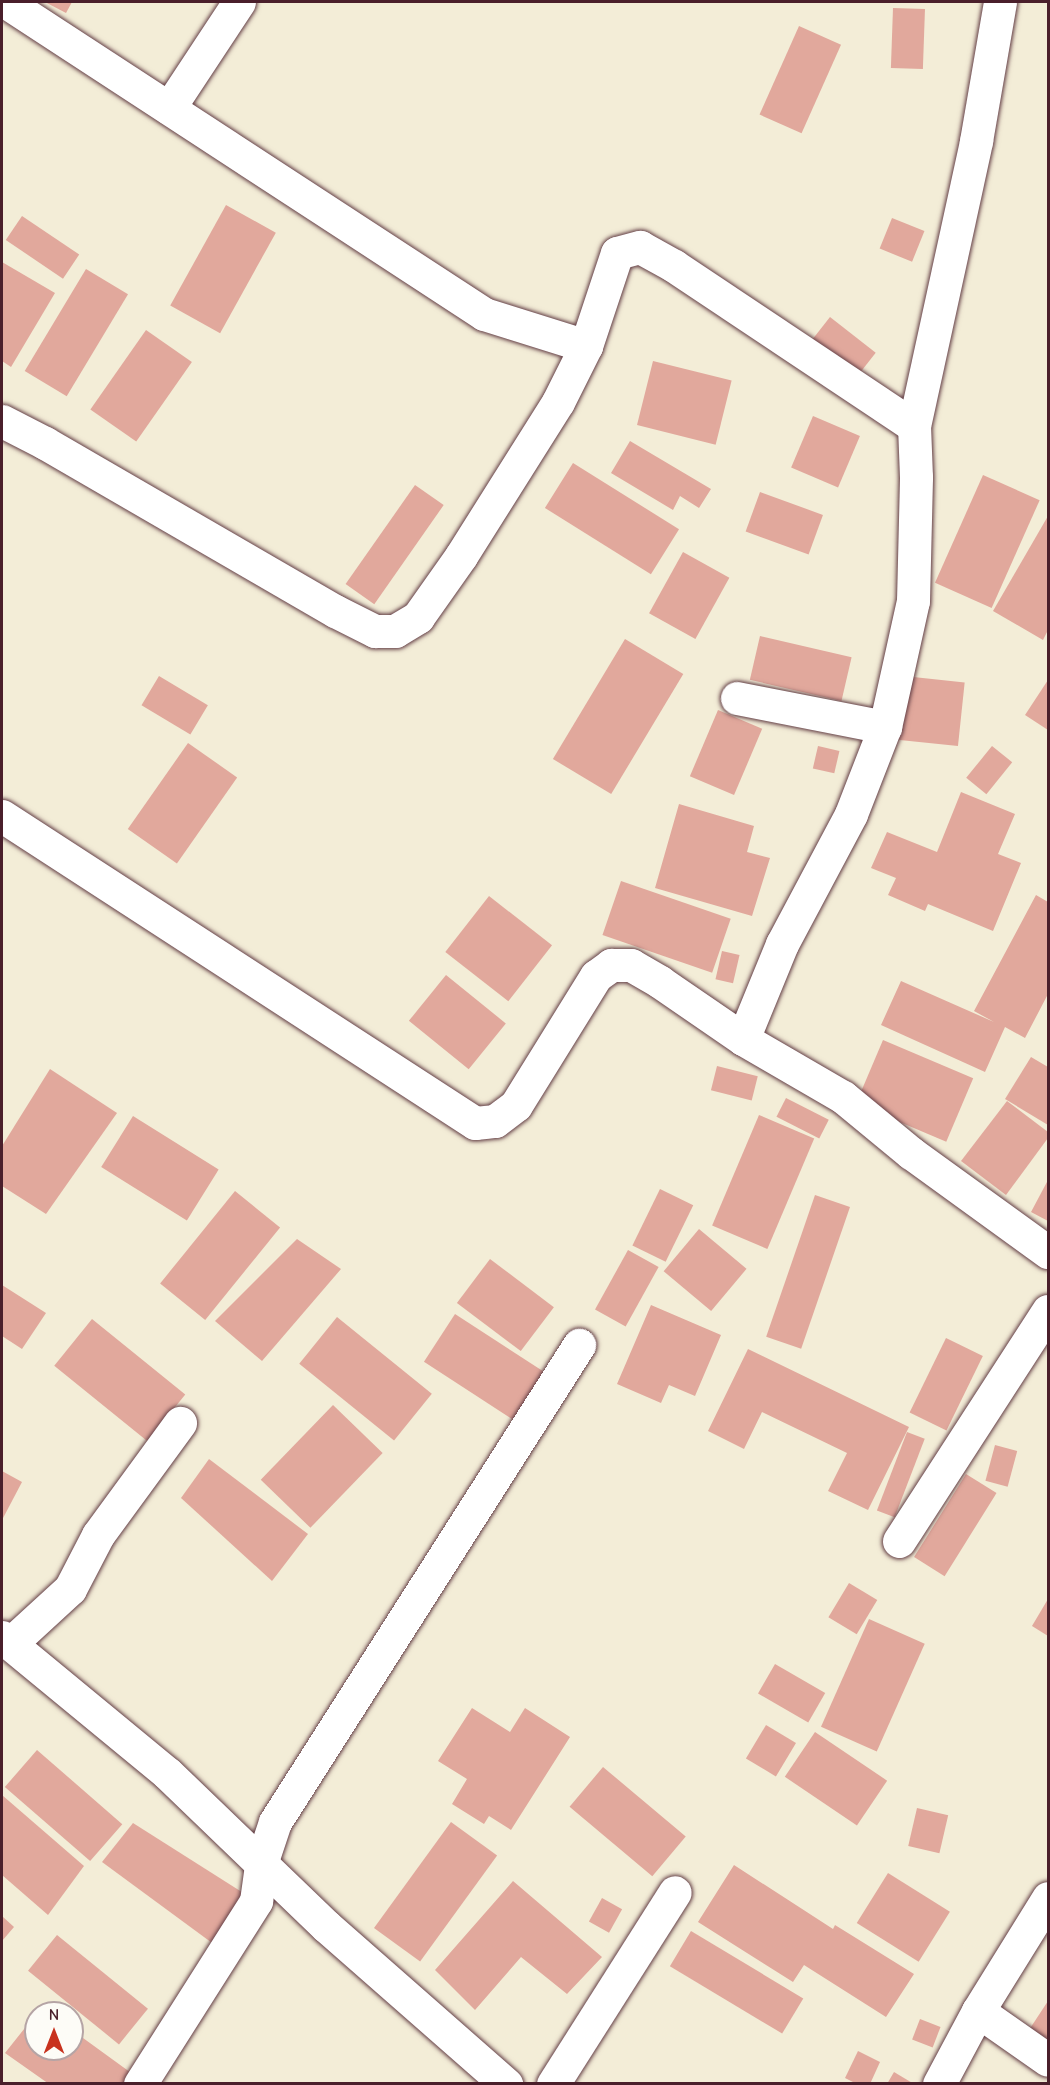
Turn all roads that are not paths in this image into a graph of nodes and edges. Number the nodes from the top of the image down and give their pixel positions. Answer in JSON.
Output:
{"nodes":[{"id":1,"x":6,"y":2,"type":"edge"},
{"id":2,"x":239,"y":2,"type":"edge"},
{"id":3,"x":1000,"y":2,"type":"edge"},
{"id":4,"x":169,"y":108,"type":"junction"},
{"id":5,"x":586,"y":346,"type":"junction"},
{"id":6,"x":2,"y":421,"type":"edge"},
{"id":7,"x":914,"y":426,"type":"junction"},
{"id":8,"x":737,"y":698,"type":"dead end"},
{"id":9,"x":885,"y":727,"type":"junction"},
{"id":10,"x":2,"y":816,"type":"edge"},
{"id":11,"x":743,"y":1039,"type":"junction"},
{"id":12,"x":1048,"y":1252,"type":"edge"},
{"id":13,"x":1048,"y":1311,"type":"edge"},
{"id":14,"x":579,"y":1345,"type":"dead end"},
{"id":15,"x":180,"y":1423,"type":"dead end"},
{"id":16,"x":899,"y":1541,"type":"dead end"},
{"id":17,"x":6,"y":1640,"type":"edge"},
{"id":18,"x":261,"y":1864,"type":"junction"},
{"id":19,"x":675,"y":1892,"type":"dead end"},
{"id":20,"x":1048,"y":1898,"type":"edge"},
{"id":21,"x":978,"y":2011,"type":"junction"},
{"id":22,"x":1048,"y":2060,"type":"edge"},
{"id":23,"x":140,"y":2084,"type":"edge"},
{"id":24,"x":506,"y":2084,"type":"edge"},
{"id":25,"x":553,"y":2084,"type":"edge"},
{"id":26,"x":939,"y":2084,"type":"edge"}],
"edges":[{"from":1,"to":4,"type":"street"},
{"from":2,"to":4,"type":"street"},
{"from":3,"to":7,"type":"street"},
{"from":4,"to":5,"type":"street"},
{"from":5,"to":6,"type":"street"},
{"from":5,"to":7,"type":"street"},
{"from":7,"to":9,"type":"street"},
{"from":8,"to":9,"type":"street"},
{"from":9,"to":11,"type":"street"},
{"from":10,"to":11,"type":"street"},
{"from":11,"to":12,"type":"street"},
{"from":13,"to":16,"type":"street"},
{"from":14,"to":18,"type":"street"},
{"from":15,"to":17,"type":"street"},
{"from":17,"to":18,"type":"street"},
{"from":18,"to":23,"type":"street"},
{"from":18,"to":24,"type":"street"},
{"from":19,"to":25,"type":"street"},
{"from":20,"to":21,"type":"street"},
{"from":21,"to":22,"type":"street"},
{"from":21,"to":26,"type":"street"}]}
